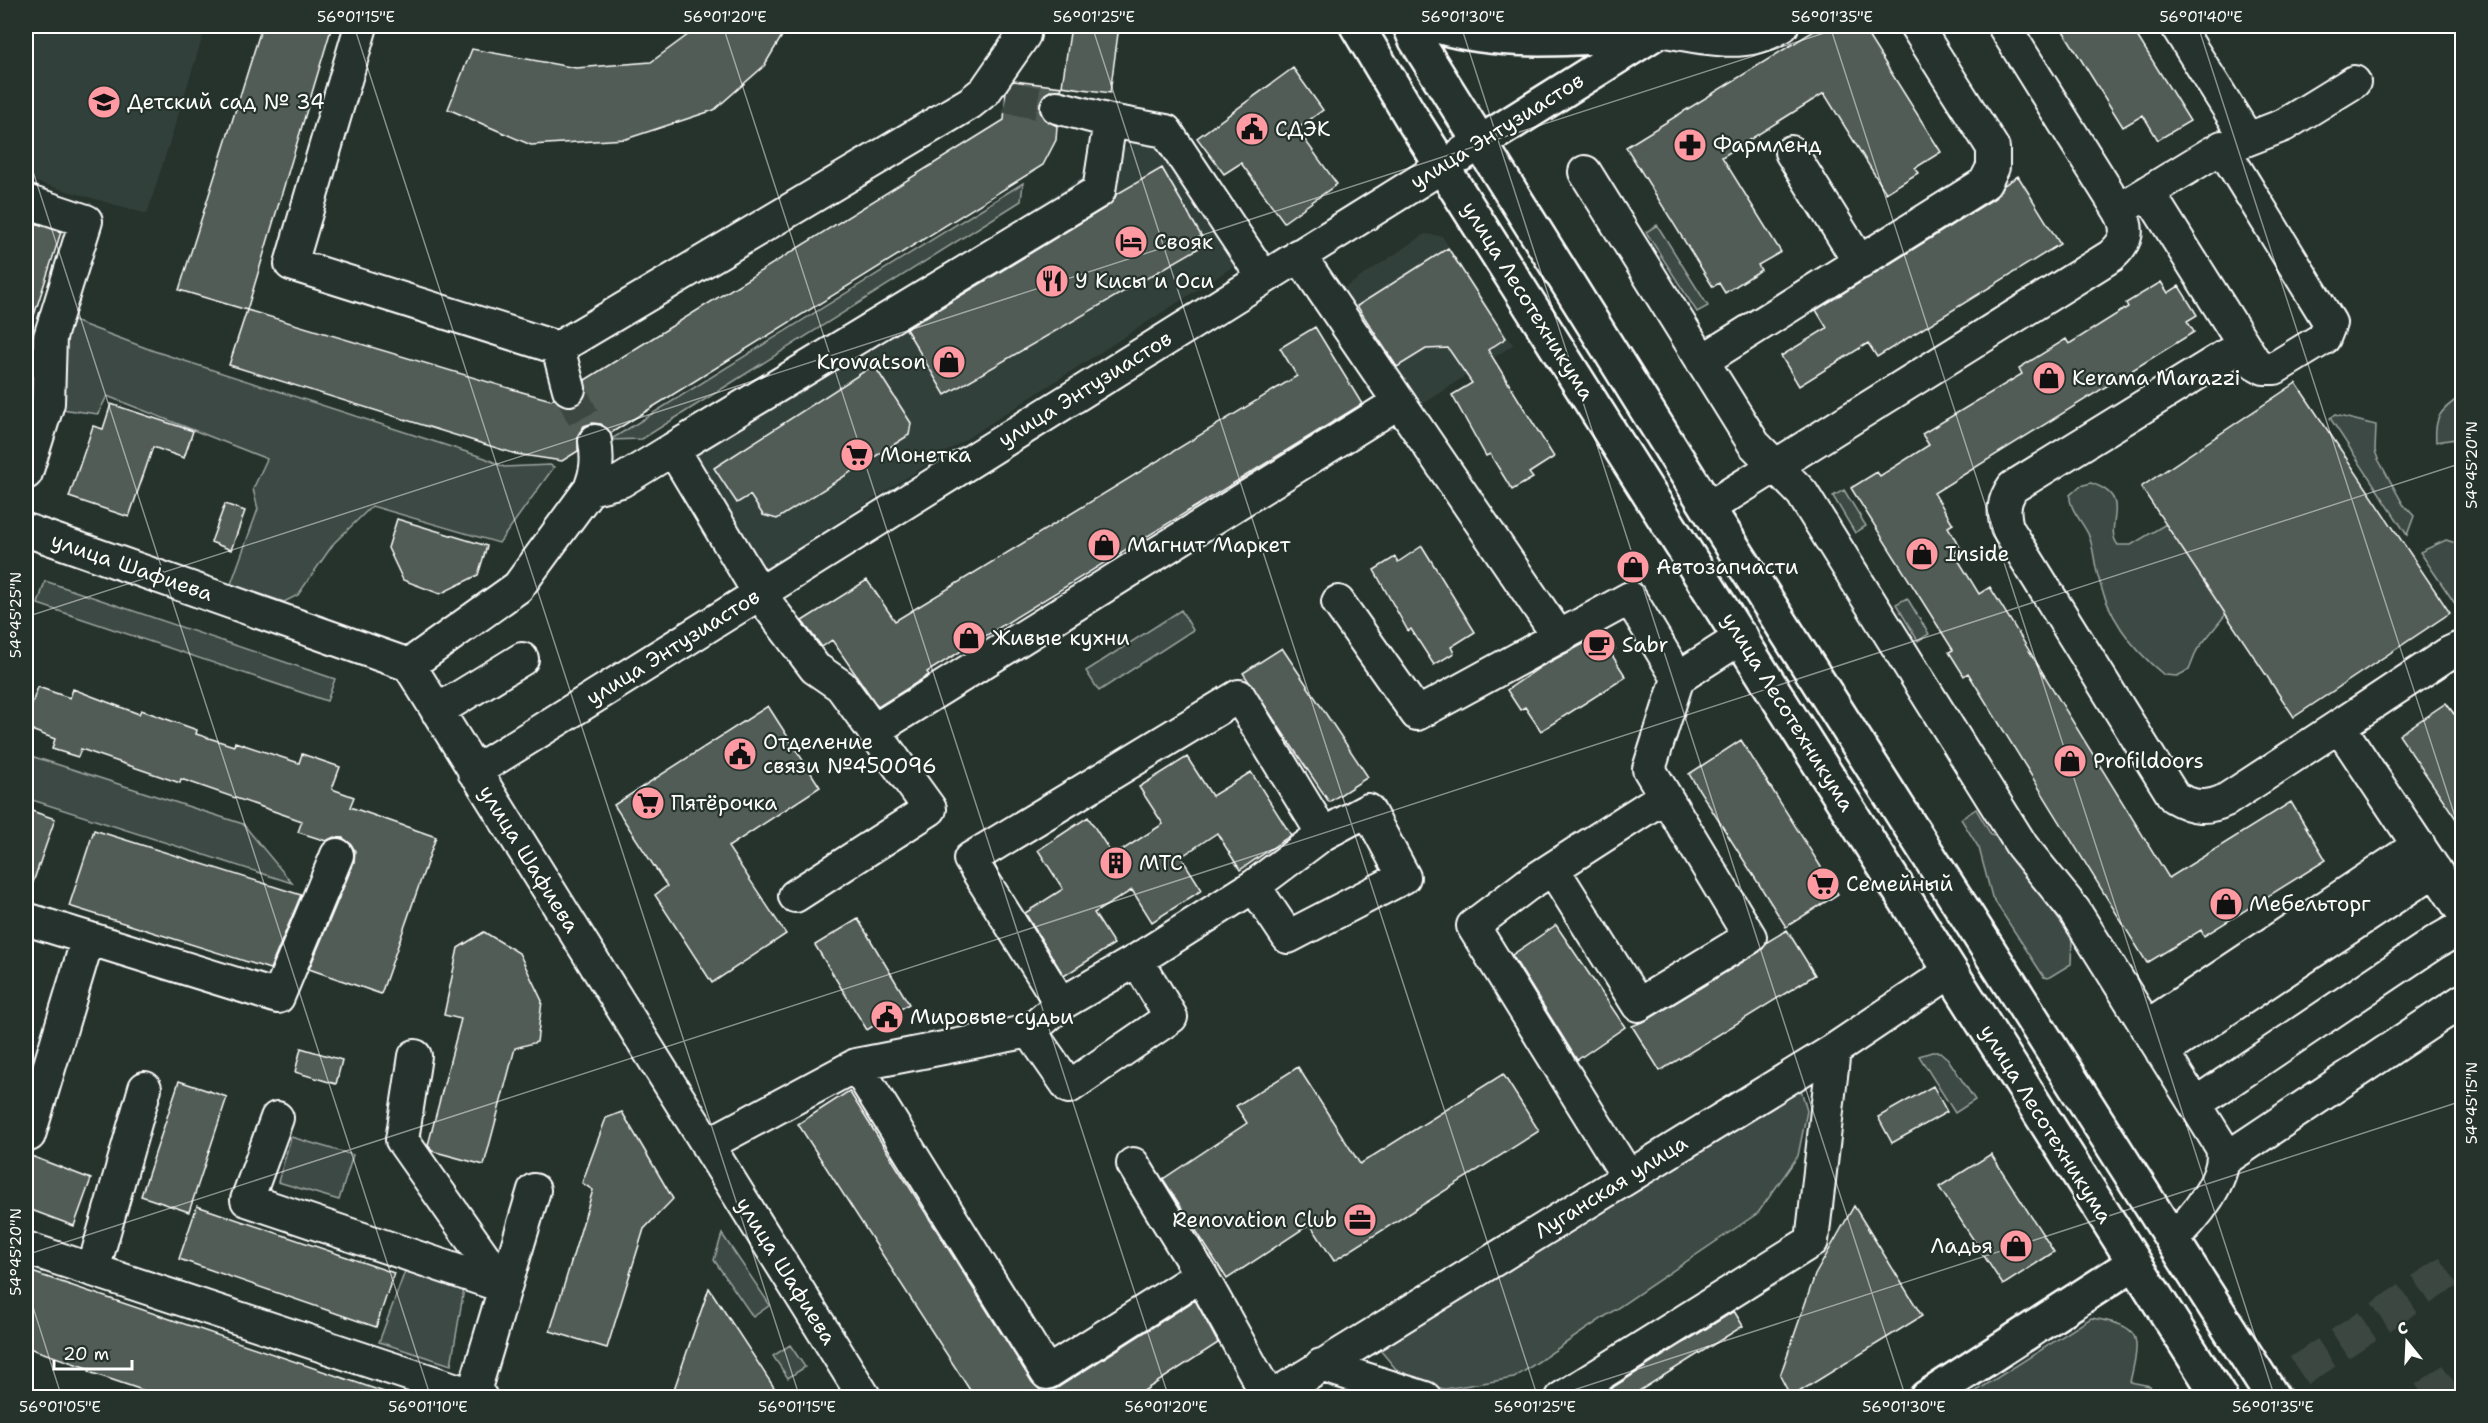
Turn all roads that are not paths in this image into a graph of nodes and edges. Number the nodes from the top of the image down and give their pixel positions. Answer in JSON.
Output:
{"nodes":[{"id":1,"x":361,"y":26,"type":"edge"},
{"id":2,"x":1025,"y":26,"type":"edge"},
{"id":3,"x":1357,"y":26,"type":"edge"},
{"id":4,"x":1410,"y":26,"type":"edge"},
{"id":5,"x":1437,"y":26,"type":"edge"},
{"id":6,"x":1782,"y":26,"type":"edge"},
{"id":7,"x":1916,"y":26,"type":"edge"},
{"id":8,"x":2004,"y":26,"type":"edge"},
{"id":9,"x":2177,"y":26,"type":"edge"},
{"id":10,"x":1659,"y":30,"type":"edge"},
{"id":11,"x":2354,"y":82,"type":"dead end"},
{"id":12,"x":1057,"y":107,"type":"tunnel mouth"},
{"id":13,"x":1110,"y":121,"type":"junction"},
{"id":14,"x":2235,"y":142,"type":"junction"},
{"id":15,"x":1480,"y":143,"type":"junction"},
{"id":16,"x":1791,"y":153,"type":"dead end"},
{"id":17,"x":1443,"y":166,"type":"junction"},
{"id":18,"x":1585,"y":172,"type":"dead end"},
{"id":19,"x":2148,"y":192,"type":"junction"},
{"id":20,"x":26,"y":201,"type":"edge"},
{"id":21,"x":2119,"y":210,"type":"junction"},
{"id":22,"x":1299,"y":255,"type":"junction"},
{"id":23,"x":1860,"y":263,"type":"junction"},
{"id":24,"x":1263,"y":278,"type":"junction"},
{"id":25,"x":2243,"y":345,"type":"junction"},
{"id":26,"x":558,"y":348,"type":"junction"},
{"id":27,"x":1702,"y":361,"type":"junction"},
{"id":28,"x":569,"y":389,"type":"tunnel mouth"},
{"id":29,"x":1399,"y":402,"type":"junction"},
{"id":30,"x":595,"y":441,"type":"tunnel mouth"},
{"id":31,"x":673,"y":449,"type":"junction"},
{"id":32,"x":1775,"y":464,"type":"junction"},
{"id":33,"x":26,"y":473,"type":"edge"},
{"id":34,"x":590,"y":489,"type":"junction"},
{"id":35,"x":1708,"y":508,"type":"junction"},
{"id":36,"x":26,"y":530,"type":"edge"},
{"id":37,"x":759,"y":593,"type":"junction"},
{"id":38,"x":1338,"y":602,"type":"dead end"},
{"id":39,"x":1559,"y":637,"type":"junction"},
{"id":40,"x":1742,"y":637,"type":"junction"},
{"id":41,"x":2463,"y":648,"type":"edge"},
{"id":42,"x":522,"y":659,"type":"dead end"},
{"id":43,"x":409,"y":665,"type":"junction"},
{"id":44,"x":1678,"y":678,"type":"junction"},
{"id":45,"x":437,"y":711,"type":"junction"},
{"id":46,"x":2339,"y":726,"type":"junction"},
{"id":47,"x":873,"y":731,"type":"junction"},
{"id":48,"x":474,"y":772,"type":"junction"},
{"id":49,"x":1665,"y":796,"type":"junction"},
{"id":50,"x":1323,"y":834,"type":"junction"},
{"id":51,"x":337,"y":855,"type":"dead end"},
{"id":52,"x":2427,"y":858,"type":"junction"},
{"id":53,"x":1553,"y":869,"type":"junction"},
{"id":54,"x":1254,"y":886,"type":"junction"},
{"id":55,"x":795,"y":896,"type":"dead end"},
{"id":56,"x":2463,"y":911,"type":"edge"},
{"id":57,"x":26,"y":919,"type":"edge"},
{"id":58,"x":2463,"y":927,"type":"edge"},
{"id":59,"x":88,"y":938,"type":"junction"},
{"id":60,"x":1137,"y":960,"type":"junction"},
{"id":61,"x":1950,"y":972,"type":"junction"},
{"id":62,"x":2463,"y":1001,"type":"edge"},
{"id":63,"x":1061,"y":1004,"type":"junction"},
{"id":64,"x":1030,"y":1031,"type":"junction"},
{"id":65,"x":2154,"y":1039,"type":"junction"},
{"id":66,"x":1834,"y":1050,"type":"junction"},
{"id":67,"x":415,"y":1056,"type":"dead end"},
{"id":68,"x":856,"y":1065,"type":"junction"},
{"id":69,"x":145,"y":1088,"type":"dead end"},
{"id":70,"x":2194,"y":1104,"type":"junction"},
{"id":71,"x":277,"y":1118,"type":"dead end"},
{"id":72,"x":29,"y":1135,"type":"dead end"},
{"id":73,"x":707,"y":1145,"type":"junction"},
{"id":74,"x":2224,"y":1160,"type":"junction"},
{"id":75,"x":1133,"y":1164,"type":"dead end"},
{"id":76,"x":1628,"y":1177,"type":"junction"},
{"id":77,"x":534,"y":1190,"type":"dead end"},
{"id":78,"x":2171,"y":1239,"type":"junction"},
{"id":79,"x":26,"y":1248,"type":"edge"},
{"id":80,"x":2134,"y":1263,"type":"junction"},
{"id":81,"x":93,"y":1270,"type":"junction"},
{"id":82,"x":1201,"y":1275,"type":"junction"},
{"id":83,"x":505,"y":1287,"type":"junction"},
{"id":84,"x":1321,"y":1365,"type":"junction"},
{"id":85,"x":477,"y":1396,"type":"edge"},
{"id":86,"x":865,"y":1398,"type":"edge"},
{"id":87,"x":1270,"y":1398,"type":"edge"},
{"id":88,"x":1425,"y":1398,"type":"edge"},
{"id":89,"x":1562,"y":1398,"type":"edge"},
{"id":90,"x":1926,"y":1398,"type":"edge"},
{"id":91,"x":2220,"y":1398,"type":"edge"},
{"id":92,"x":2273,"y":1398,"type":"edge"}],
"edges":[{"from":1,"to":26,"type":"street"},
{"from":2,"to":26,"type":"street"},
{"from":3,"to":17,"type":"main road","name":"улица Лесотехникума"},
{"from":4,"to":15,"type":"main road","name":"улица Лесотехникума"},
{"from":5,"to":10,"type":"main road"},
{"from":6,"to":10,"type":"street"},
{"from":7,"to":23,"type":"street"},
{"from":8,"to":21,"type":"street"},
{"from":9,"to":14,"type":"street"},
{"from":10,"to":15,"type":"main road","name":"улица Энтузиастов"},
{"from":11,"to":14,"type":"street"},
{"from":12,"to":13,"type":"street"},
{"from":13,"to":24,"type":"street"},
{"from":13,"to":31,"type":"street"},
{"from":14,"to":19,"type":"street"},
{"from":14,"to":25,"type":"street"},
{"from":15,"to":17,"type":"main road","name":"улица Энтузиастов"},
{"from":15,"to":35,"type":"main road","name":"улица Лесотехникума"},
{"from":16,"to":23,"type":"street"},
{"from":17,"to":22,"type":"street","name":"улица Энтузиастов"},
{"from":17,"to":40,"type":"main road","name":"улица Лесотехникума"},
{"from":18,"to":27,"type":"street"},
{"from":19,"to":21,"type":"street"},
{"from":19,"to":25,"type":"street"},
{"from":20,"to":33,"type":"street"},
{"from":21,"to":32,"type":"street"},
{"from":22,"to":24,"type":"street","name":"улица Энтузиастов"},
{"from":22,"to":29,"type":"street"},
{"from":23,"to":27,"type":"street"},
{"from":24,"to":37,"type":"street","name":"улица Энтузиастов"},
{"from":25,"to":46,"type":"street"},
{"from":26,"to":28,"type":"street"},
{"from":27,"to":32,"type":"street"},
{"from":29,"to":39,"type":"street"},
{"from":29,"to":47,"type":"street"},
{"from":30,"to":34,"type":"street"},
{"from":31,"to":34,"type":"street"},
{"from":31,"to":37,"type":"street"},
{"from":32,"to":35,"type":"street"},
{"from":32,"to":65,"type":"street"},
{"from":34,"to":43,"type":"street"},
{"from":35,"to":78,"type":"main road","name":"улица Лесотехникума"},
{"from":36,"to":43,"type":"street","name":"улица Шафиева"},
{"from":37,"to":47,"type":"street"},
{"from":37,"to":48,"type":"street","name":"улица Энтузиастов"},
{"from":38,"to":39,"type":"street"},
{"from":39,"to":44,"type":"street"},
{"from":40,"to":44,"type":"street"},
{"from":40,"to":61,"type":"main road","name":"улица Лесотехникума"},
{"from":41,"to":46,"type":"street"},
{"from":42,"to":45,"type":"street"},
{"from":43,"to":45,"type":"street","name":"улица Шафиева"},
{"from":44,"to":49,"type":"street"},
{"from":45,"to":48,"type":"street","name":"улица Шафиева"},
{"from":46,"to":52,"type":"street"},
{"from":47,"to":55,"type":"street"},
{"from":48,"to":73,"type":"street","name":"улица Шафиева"},
{"from":49,"to":53,"type":"street"},
{"from":49,"to":53,"type":"street"},
{"from":50,"to":54,"type":"street"},
{"from":50,"to":54,"type":"street"},
{"from":50,"to":63,"type":"street"},
{"from":51,"to":59,"type":"street"},
{"from":52,"to":56,"type":"street"},
{"from":52,"to":65,"type":"street"},
{"from":53,"to":76,"type":"street"},
{"from":54,"to":60,"type":"street"},
{"from":57,"to":59,"type":"street"},
{"from":58,"to":70,"type":"street"},
{"from":59,"to":72,"type":"street"},
{"from":60,"to":63,"type":"street"},
{"from":60,"to":64,"type":"street"},
{"from":61,"to":66,"type":"street","name":"Луганская улица"},
{"from":61,"to":80,"type":"main road","name":"улица Лесотехникума"},
{"from":62,"to":74,"type":"street"},
{"from":63,"to":64,"type":"street"},
{"from":64,"to":68,"type":"street"},
{"from":65,"to":70,"type":"street"},
{"from":66,"to":76,"type":"street","name":"Луганская улица"},
{"from":66,"to":89,"type":"street"},
{"from":67,"to":83,"type":"street"},
{"from":68,"to":73,"type":"street"},
{"from":68,"to":82,"type":"street"},
{"from":69,"to":81,"type":"street"},
{"from":70,"to":74,"type":"street"},
{"from":71,"to":83,"type":"street"},
{"from":73,"to":86,"type":"street","name":"улица Шафиева"},
{"from":74,"to":78,"type":"street"},
{"from":75,"to":82,"type":"street"},
{"from":76,"to":84,"type":"street","name":"Луганская улица"},
{"from":77,"to":83,"type":"street"},
{"from":78,"to":92,"type":"main road","name":"улица Лесотехникума"},
{"from":79,"to":81,"type":"street"},
{"from":80,"to":90,"type":"main road"},
{"from":80,"to":91,"type":"main road","name":"улица Лесотехникума"},
{"from":81,"to":85,"type":"street"},
{"from":82,"to":87,"type":"street"},
{"from":83,"to":85,"type":"street"},
{"from":84,"to":87,"type":"street","name":"Луганская улица"},
{"from":84,"to":88,"type":"street"}]}
